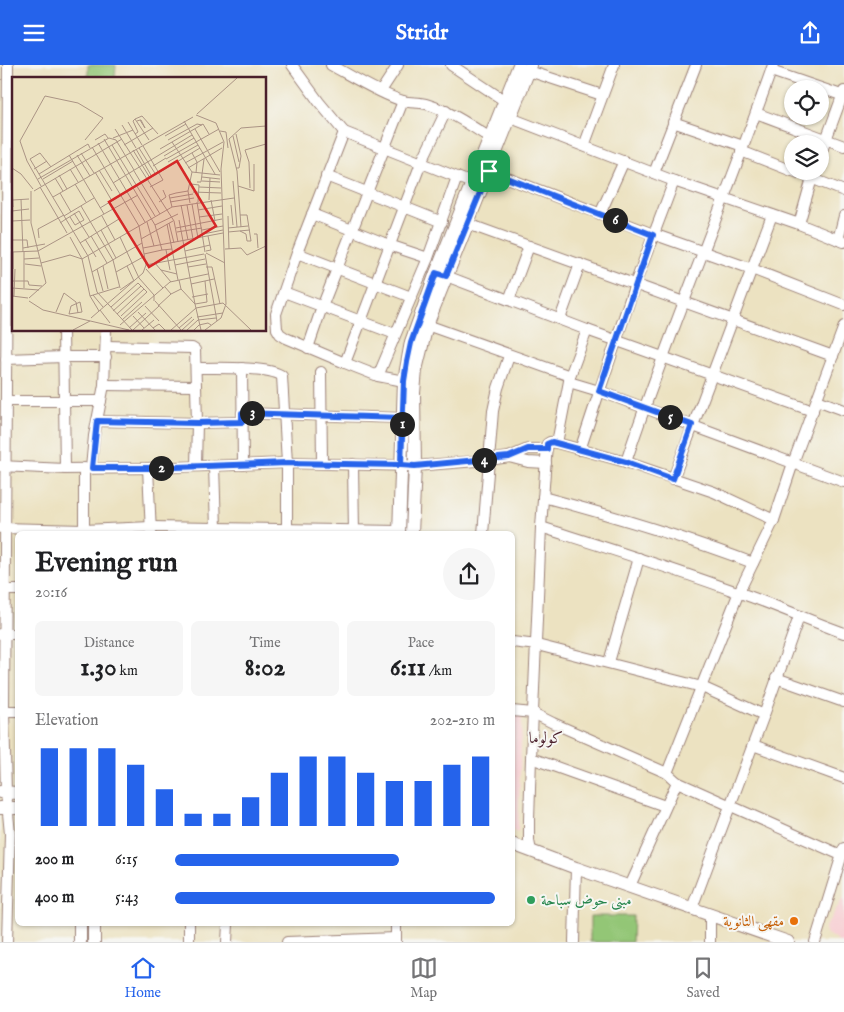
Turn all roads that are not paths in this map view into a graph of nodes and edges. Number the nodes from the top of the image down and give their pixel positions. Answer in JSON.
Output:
{"nodes":[{"id":1,"x":293,"y":65,"type":"edge"},
{"id":2,"x":331,"y":65,"type":"edge"},
{"id":3,"x":398,"y":65,"type":"edge"},
{"id":4,"x":451,"y":65,"type":"edge"},
{"id":5,"x":614,"y":65,"type":"edge"},
{"id":6,"x":696,"y":65,"type":"edge"},
{"id":7,"x":526,"y":67,"type":"edge"},
{"id":8,"x":772,"y":68,"type":"edge"},
{"id":9,"x":5,"y":71,"type":"edge"},
{"id":10,"x":381,"y":91,"type":"junction"},
{"id":11,"x":843,"y":94,"type":"edge"},
{"id":12,"x":602,"y":95,"type":"junction"},
{"id":13,"x":403,"y":101,"type":"junction"},
{"id":14,"x":504,"y":101,"type":"junction"},
{"id":15,"x":446,"y":111,"type":"junction"},
{"id":16,"x":4,"y":112,"type":"edge"},
{"id":17,"x":756,"y":113,"type":"junction"},
{"id":18,"x":505,"y":116,"type":"junction"},
{"id":19,"x":673,"y":122,"type":"junction"},
{"id":20,"x":344,"y":132,"type":"junction"},
{"id":21,"x":815,"y":135,"type":"edge"},
{"id":22,"x":828,"y":135,"type":"edge"},
{"id":23,"x":490,"y":138,"type":"junction"},
{"id":24,"x":829,"y":140,"type":"edge"},
{"id":25,"x":584,"y":146,"type":"junction"},
{"id":26,"x":844,"y":146,"type":"edge"},
{"id":27,"x":386,"y":149,"type":"junction"},
{"id":28,"x":742,"y":149,"type":"junction"},
{"id":29,"x":4,"y":155,"type":"edge"},
{"id":30,"x":624,"y":161,"type":"junction"},
{"id":31,"x":421,"y":163,"type":"junction"},
{"id":32,"x":784,"y":167,"type":"edge"},
{"id":33,"x":489,"y":171,"type":"junction"},
{"id":34,"x":654,"y":173,"type":"junction"},
{"id":35,"x":326,"y":176,"type":"junction"},
{"id":36,"x":457,"y":177,"type":"junction"},
{"id":37,"x":812,"y":180,"type":"edge"},
{"id":38,"x":823,"y":180,"type":"edge"},
{"id":39,"x":674,"y":181,"type":"junction"},
{"id":40,"x":472,"y":183,"type":"junction"},
{"id":41,"x":844,"y":191,"type":"edge"},
{"id":42,"x":367,"y":192,"type":"junction"},
{"id":43,"x":4,"y":198,"type":"edge"},
{"id":44,"x":723,"y":198,"type":"junction"},
{"id":45,"x":404,"y":206,"type":"junction"},
{"id":46,"x":312,"y":214,"type":"junction"},
{"id":47,"x":600,"y":214,"type":"junction"},
{"id":48,"x":772,"y":215,"type":"junction"},
{"id":49,"x":844,"y":216,"type":"edge"},
{"id":50,"x":442,"y":223,"type":"junction"},
{"id":51,"x":468,"y":224,"type":"junction"},
{"id":52,"x":799,"y":224,"type":"junction"},
{"id":53,"x":353,"y":231,"type":"junction"},
{"id":54,"x":653,"y":235,"type":"junction"},
{"id":55,"x":3,"y":236,"type":"edge"},
{"id":56,"x":841,"y":241,"type":"edge"},
{"id":57,"x":390,"y":245,"type":"junction"},
{"id":58,"x":529,"y":246,"type":"junction"},
{"id":59,"x":704,"y":252,"type":"junction"},
{"id":60,"x":297,"y":253,"type":"junction"},
{"id":61,"x":428,"y":258,"type":"junction"},
{"id":62,"x":580,"y":264,"type":"junction"},
{"id":63,"x":338,"y":268,"type":"junction"},
{"id":64,"x":752,"y":269,"type":"junction"},
{"id":65,"x":3,"y":270,"type":"edge"},
{"id":66,"x":441,"y":274,"type":"junction"},
{"id":67,"x":376,"y":283,"type":"junction"},
{"id":68,"x":635,"y":284,"type":"junction"},
{"id":69,"x":284,"y":292,"type":"junction"},
{"id":70,"x":410,"y":297,"type":"junction"},
{"id":71,"x":509,"y":300,"type":"junction"},
{"id":72,"x":685,"y":301,"type":"junction"},
{"id":73,"x":844,"y":305,"type":"edge"},
{"id":74,"x":322,"y":307,"type":"junction"},
{"id":75,"x":7,"y":312,"type":"edge"},
{"id":76,"x":560,"y":319,"type":"junction"},
{"id":77,"x":733,"y":319,"type":"junction"},
{"id":78,"x":361,"y":322,"type":"junction"},
{"id":79,"x":427,"y":325,"type":"junction"},
{"id":80,"x":844,"y":326,"type":"edge"},
{"id":81,"x":587,"y":330,"type":"junction"},
{"id":82,"x":63,"y":331,"type":"edge"},
{"id":83,"x":106,"y":331,"type":"edge"},
{"id":84,"x":395,"y":335,"type":"junction"},
{"id":85,"x":616,"y":340,"type":"junction"},
{"id":86,"x":106,"y":346,"type":"junction"},
{"id":87,"x":308,"y":348,"type":"junction"},
{"id":88,"x":4,"y":353,"type":"edge"},
{"id":89,"x":509,"y":356,"type":"junction"},
{"id":90,"x":833,"y":356,"type":"junction"},
{"id":91,"x":64,"y":357,"type":"junction"},
{"id":92,"x":106,"y":357,"type":"junction"},
{"id":93,"x":662,"y":357,"type":"junction"},
{"id":94,"x":346,"y":363,"type":"junction"},
{"id":95,"x":196,"y":368,"type":"junction"},
{"id":96,"x":242,"y":369,"type":"junction"},
{"id":97,"x":321,"y":372,"type":"dead end"},
{"id":98,"x":712,"y":375,"type":"junction"},
{"id":99,"x":378,"y":376,"type":"junction"},
{"id":100,"x":569,"y":379,"type":"junction"},
{"id":101,"x":404,"y":381,"type":"junction"},
{"id":102,"x":104,"y":385,"type":"junction"},
{"id":103,"x":196,"y":386,"type":"junction"},
{"id":104,"x":599,"y":391,"type":"junction"},
{"id":105,"x":4,"y":394,"type":"edge"},
{"id":106,"x":817,"y":400,"type":"junction"},
{"id":107,"x":64,"y":401,"type":"junction"},
{"id":108,"x":101,"y":401,"type":"junction"},
{"id":109,"x":644,"y":407,"type":"junction"},
{"id":110,"x":844,"y":410,"type":"edge"},
{"id":111,"x":813,"y":411,"type":"junction"},
{"id":112,"x":284,"y":413,"type":"junction"},
{"id":113,"x":321,"y":415,"type":"junction"},
{"id":114,"x":242,"y":417,"type":"junction"},
{"id":115,"x":402,"y":418,"type":"junction"},
{"id":116,"x":3,"y":421,"type":"edge"},
{"id":117,"x":97,"y":421,"type":"junction"},
{"id":118,"x":197,"y":423,"type":"junction"},
{"id":119,"x":692,"y":425,"type":"junction"},
{"id":120,"x":557,"y":443,"type":"junction"},
{"id":121,"x":547,"y":449,"type":"junction"},
{"id":122,"x":580,"y":450,"type":"junction"},
{"id":123,"x":509,"y":457,"type":"junction"},
{"id":124,"x":489,"y":460,"type":"junction"},
{"id":125,"x":626,"y":462,"type":"junction"},
{"id":126,"x":287,"y":463,"type":"junction"},
{"id":127,"x":322,"y":463,"type":"junction"},
{"id":128,"x":546,"y":463,"type":"junction"},
{"id":129,"x":793,"y":463,"type":"junction"},
{"id":130,"x":353,"y":464,"type":"junction"},
{"id":131,"x":214,"y":465,"type":"junction"},
{"id":132,"x":243,"y":465,"type":"junction"},
{"id":133,"x":401,"y":465,"type":"junction"},
{"id":134,"x":3,"y":466,"type":"edge"},
{"id":135,"x":196,"y":466,"type":"junction"},
{"id":136,"x":415,"y":466,"type":"junction"},
{"id":137,"x":88,"y":468,"type":"junction"},
{"id":138,"x":148,"y":468,"type":"junction"},
{"id":139,"x":65,"y":469,"type":"junction"},
{"id":140,"x":673,"y":479,"type":"junction"},
{"id":141,"x":844,"y":482,"type":"edge"},
{"id":142,"x":543,"y":497,"type":"junction"},
{"id":143,"x":774,"y":519,"type":"junction"},
{"id":144,"x":541,"y":527,"type":"junction"},
{"id":145,"x":3,"y":528,"type":"edge"},
{"id":146,"x":216,"y":528,"type":"junction"},
{"id":147,"x":287,"y":530,"type":"junction"},
{"id":148,"x":64,"y":531,"type":"edge"},
{"id":149,"x":84,"y":531,"type":"edge"},
{"id":150,"x":151,"y":531,"type":"edge"},
{"id":151,"x":249,"y":531,"type":"edge"},
{"id":152,"x":320,"y":531,"type":"edge"},
{"id":153,"x":354,"y":531,"type":"edge"},
{"id":154,"x":399,"y":531,"type":"edge"},
{"id":155,"x":412,"y":531,"type":"edge"},
{"id":156,"x":483,"y":531,"type":"edge"},
{"id":157,"x":639,"y":558,"type":"junction"},
{"id":158,"x":753,"y":563,"type":"junction"},
{"id":159,"x":2,"y":590,"type":"edge"},
{"id":160,"x":15,"y":591,"type":"edge"},
{"id":161,"x":739,"y":592,"type":"junction"},
{"id":162,"x":799,"y":617,"type":"junction"},
{"id":163,"x":15,"y":633,"type":"edge"},
{"id":164,"x":844,"y":633,"type":"edge"},
{"id":165,"x":2,"y":634,"type":"edge"},
{"id":166,"x":515,"y":643,"type":"edge"},
{"id":167,"x":537,"y":645,"type":"junction"},
{"id":168,"x":609,"y":662,"type":"junction"},
{"id":169,"x":776,"y":678,"type":"junction"},
{"id":170,"x":702,"y":687,"type":"junction"},
{"id":171,"x":844,"y":703,"type":"edge"},
{"id":172,"x":2,"y":711,"type":"edge"},
{"id":173,"x":15,"y":711,"type":"edge"},
{"id":174,"x":515,"y":711,"type":"edge"},
{"id":175,"x":533,"y":713,"type":"junction"},
{"id":176,"x":764,"y":715,"type":"junction"},
{"id":177,"x":752,"y":745,"type":"junction"},
{"id":178,"x":531,"y":758,"type":"junction"},
{"id":179,"x":667,"y":773,"type":"junction"},
{"id":180,"x":844,"y":778,"type":"edge"},
{"id":181,"x":677,"y":782,"type":"junction"},
{"id":182,"x":8,"y":793,"type":"edge"},
{"id":183,"x":664,"y":806,"type":"junction"},
{"id":184,"x":730,"y":806,"type":"junction"},
{"id":185,"x":8,"y":808,"type":"edge"},
{"id":186,"x":515,"y":845,"type":"edge"},
{"id":187,"x":531,"y":851,"type":"junction"},
{"id":188,"x":842,"y":856,"type":"edge"},
{"id":189,"x":576,"y":868,"type":"junction"},
{"id":190,"x":630,"y":886,"type":"junction"},
{"id":191,"x":692,"y":908,"type":"junction"},
{"id":192,"x":4,"y":914,"type":"edge"},
{"id":193,"x":710,"y":914,"type":"junction"},
{"id":194,"x":80,"y":926,"type":"edge"},
{"id":195,"x":94,"y":926,"type":"edge"},
{"id":196,"x":189,"y":926,"type":"edge"},
{"id":197,"x":228,"y":926,"type":"edge"},
{"id":198,"x":396,"y":926,"type":"edge"},
{"id":199,"x":396,"y":940,"type":"edge"},
{"id":200,"x":8,"y":942,"type":"edge"},
{"id":201,"x":80,"y":942,"type":"edge"},
{"id":202,"x":94,"y":942,"type":"edge"},
{"id":203,"x":189,"y":942,"type":"edge"},
{"id":204,"x":227,"y":942,"type":"edge"},
{"id":205,"x":287,"y":942,"type":"edge"},
{"id":206,"x":574,"y":942,"type":"edge"},
{"id":207,"x":710,"y":942,"type":"edge"},
{"id":208,"x":788,"y":942,"type":"edge"},
{"id":209,"x":815,"y":942,"type":"edge"}],
"edges":[{"from":1,"to":20,"type":"street"},
{"from":2,"to":10,"type":"street"},
{"from":3,"to":10,"type":"street"},
{"from":4,"to":14,"type":"street"},
{"from":5,"to":12,"type":"street"},
{"from":6,"to":19,"type":"street"},
{"from":7,"to":12,"type":"street"},
{"from":7,"to":14,"type":"street"},
{"from":7,"to":18,"type":"street"},
{"from":8,"to":11,"type":"street"},
{"from":8,"to":17,"type":"street"},
{"from":9,"to":16,"type":"street"},
{"from":10,"to":13,"type":"street"},
{"from":11,"to":22,"type":"street"},
{"from":12,"to":25,"type":"street"},
{"from":13,"to":15,"type":"street"},
{"from":13,"to":27,"type":"street"},
{"from":14,"to":18,"type":"street"},
{"from":15,"to":23,"type":"street"},
{"from":15,"to":31,"type":"street"},
{"from":16,"to":29,"type":"street"},
{"from":17,"to":21,"type":"street"},
{"from":17,"to":28,"type":"street"},
{"from":18,"to":23,"type":"street"},
{"from":18,"to":25,"type":"street"},
{"from":18,"to":33,"type":"street"},
{"from":19,"to":28,"type":"street"},
{"from":19,"to":34,"type":"street"},
{"from":20,"to":27,"type":"street"},
{"from":20,"to":35,"type":"street"},
{"from":23,"to":40,"type":"street"},
{"from":24,"to":26,"type":"street"},
{"from":25,"to":30,"type":"street"},
{"from":27,"to":31,"type":"street"},
{"from":27,"to":42,"type":"street"},
{"from":28,"to":32,"type":"street"},
{"from":28,"to":44,"type":"street"},
{"from":29,"to":43,"type":"street"},
{"from":30,"to":34,"type":"street"},
{"from":30,"to":47,"type":"street"},
{"from":31,"to":36,"type":"street"},
{"from":31,"to":45,"type":"street"},
{"from":33,"to":47,"type":"street"},
{"from":33,"to":51,"type":"street"},
{"from":34,"to":39,"type":"street"},
{"from":35,"to":42,"type":"street"},
{"from":35,"to":46,"type":"street"},
{"from":36,"to":40,"type":"street"},
{"from":36,"to":50,"type":"street"},
{"from":37,"to":52,"type":"street"},
{"from":38,"to":41,"type":"street"},
{"from":39,"to":44,"type":"street"},
{"from":39,"to":54,"type":"street"},
{"from":40,"to":66,"type":"street"},
{"from":42,"to":45,"type":"street"},
{"from":42,"to":53,"type":"street"},
{"from":43,"to":55,"type":"street"},
{"from":44,"to":48,"type":"street"},
{"from":44,"to":59,"type":"street"},
{"from":45,"to":50,"type":"street"},
{"from":45,"to":57,"type":"street"},
{"from":46,"to":53,"type":"street"},
{"from":46,"to":60,"type":"street"},
{"from":47,"to":54,"type":"street"},
{"from":48,"to":52,"type":"street"},
{"from":48,"to":64,"type":"street"},
{"from":49,"to":56,"type":"street"},
{"from":50,"to":61,"type":"street"},
{"from":51,"to":58,"type":"street"},
{"from":51,"to":66,"type":"street"},
{"from":52,"to":56,"type":"street"},
{"from":53,"to":57,"type":"street"},
{"from":53,"to":63,"type":"street"},
{"from":54,"to":59,"type":"street"},
{"from":54,"to":68,"type":"street"},
{"from":55,"to":65,"type":"street"},
{"from":57,"to":61,"type":"street"},
{"from":57,"to":67,"type":"street"},
{"from":58,"to":62,"type":"street"},
{"from":58,"to":71,"type":"street"},
{"from":59,"to":64,"type":"street"},
{"from":59,"to":72,"type":"street"},
{"from":60,"to":63,"type":"street"},
{"from":60,"to":69,"type":"street"},
{"from":61,"to":70,"type":"street"},
{"from":62,"to":68,"type":"street"},
{"from":62,"to":76,"type":"street"},
{"from":63,"to":67,"type":"street"},
{"from":63,"to":74,"type":"street"},
{"from":64,"to":73,"type":"street"},
{"from":64,"to":77,"type":"street"},
{"from":65,"to":75,"type":"street"},
{"from":66,"to":71,"type":"street"},
{"from":66,"to":79,"type":"street"},
{"from":66,"to":101,"type":"street"},
{"from":67,"to":70,"type":"street"},
{"from":67,"to":78,"type":"street"},
{"from":68,"to":72,"type":"street"},
{"from":68,"to":85,"type":"street"},
{"from":69,"to":74,"type":"street"},
{"from":69,"to":87,"type":"street"},
{"from":70,"to":84,"type":"street"},
{"from":71,"to":76,"type":"street"},
{"from":72,"to":77,"type":"street"},
{"from":72,"to":93,"type":"street"},
{"from":74,"to":78,"type":"street"},
{"from":74,"to":87,"type":"street"},
{"from":75,"to":88,"type":"street"},
{"from":76,"to":81,"type":"street"},
{"from":77,"to":90,"type":"street"},
{"from":77,"to":98,"type":"street"},
{"from":78,"to":84,"type":"street"},
{"from":78,"to":94,"type":"street"},
{"from":79,"to":89,"type":"street"},
{"from":79,"to":136,"type":"street"},
{"from":80,"to":90,"type":"street"},
{"from":81,"to":85,"type":"street"},
{"from":81,"to":100,"type":"street"},
{"from":82,"to":91,"type":"street"},
{"from":83,"to":86,"type":"street"},
{"from":84,"to":99,"type":"street"},
{"from":85,"to":93,"type":"street"},
{"from":85,"to":104,"type":"street"},
{"from":86,"to":92,"type":"street"},
{"from":86,"to":95,"type":"street"},
{"from":87,"to":94,"type":"street"},
{"from":88,"to":91,"type":"street"},
{"from":88,"to":105,"type":"street"},
{"from":89,"to":100,"type":"street"},
{"from":89,"to":124,"type":"street"},
{"from":90,"to":106,"type":"street"},
{"from":91,"to":92,"type":"street"},
{"from":91,"to":107,"type":"street"},
{"from":92,"to":102,"type":"street"},
{"from":93,"to":98,"type":"street"},
{"from":93,"to":109,"type":"street"},
{"from":94,"to":99,"type":"street"},
{"from":95,"to":96,"type":"street"},
{"from":95,"to":103,"type":"street"},
{"from":96,"to":112,"type":"street"},
{"from":96,"to":114,"type":"street"},
{"from":97,"to":113,"type":"street"},
{"from":98,"to":111,"type":"street"},
{"from":98,"to":119,"type":"street"},
{"from":99,"to":101,"type":"street"},
{"from":100,"to":104,"type":"street"},
{"from":100,"to":120,"type":"street"},
{"from":101,"to":115,"type":"street"},
{"from":102,"to":103,"type":"street"},
{"from":102,"to":108,"type":"street"},
{"from":103,"to":118,"type":"street"},
{"from":104,"to":109,"type":"street"},
{"from":104,"to":122,"type":"street"},
{"from":105,"to":107,"type":"street"},
{"from":105,"to":116,"type":"street"},
{"from":106,"to":110,"type":"street"},
{"from":106,"to":111,"type":"street"},
{"from":107,"to":108,"type":"street"},
{"from":107,"to":139,"type":"street"},
{"from":108,"to":117,"type":"street"},
{"from":109,"to":119,"type":"street"},
{"from":109,"to":125,"type":"street"},
{"from":111,"to":129,"type":"street"},
{"from":112,"to":113,"type":"street"},
{"from":112,"to":114,"type":"street"},
{"from":112,"to":126,"type":"street"},
{"from":113,"to":115,"type":"street"},
{"from":113,"to":127,"type":"street"},
{"from":114,"to":118,"type":"street"},
{"from":114,"to":132,"type":"street"},
{"from":115,"to":133,"type":"street"},
{"from":116,"to":134,"type":"street"},
{"from":117,"to":118,"type":"street"},
{"from":117,"to":137,"type":"street"},
{"from":118,"to":135,"type":"street"},
{"from":119,"to":129,"type":"street"},
{"from":119,"to":140,"type":"street"},
{"from":120,"to":121,"type":"street"},
{"from":120,"to":122,"type":"street"},
{"from":121,"to":123,"type":"street"},
{"from":121,"to":128,"type":"street"},
{"from":122,"to":125,"type":"street"},
{"from":123,"to":124,"type":"street"},
{"from":123,"to":128,"type":"street"},
{"from":124,"to":136,"type":"street"},
{"from":124,"to":156,"type":"street"},
{"from":125,"to":140,"type":"street"},
{"from":126,"to":127,"type":"street"},
{"from":126,"to":132,"type":"street"},
{"from":126,"to":147,"type":"street"},
{"from":127,"to":130,"type":"street"},
{"from":128,"to":142,"type":"street"},
{"from":129,"to":141,"type":"street"},
{"from":129,"to":143,"type":"street"},
{"from":130,"to":133,"type":"street"},
{"from":130,"to":153,"type":"street"},
{"from":131,"to":132,"type":"street"},
{"from":131,"to":135,"type":"street"},
{"from":131,"to":146,"type":"street"},
{"from":133,"to":136,"type":"street"},
{"from":133,"to":154,"type":"street"},
{"from":134,"to":139,"type":"street"},
{"from":134,"to":145,"type":"street"},
{"from":135,"to":138,"type":"street"},
{"from":136,"to":155,"type":"street"},
{"from":137,"to":138,"type":"street"},
{"from":137,"to":139,"type":"street"},
{"from":137,"to":149,"type":"street"},
{"from":138,"to":150,"type":"street"},
{"from":140,"to":143,"type":"street"},
{"from":142,"to":144,"type":"street"},
{"from":142,"to":158,"type":"street"},
{"from":143,"to":158,"type":"street"},
{"from":144,"to":157,"type":"street"},
{"from":144,"to":167,"type":"street"},
{"from":145,"to":148,"type":"street"},
{"from":145,"to":159,"type":"street"},
{"from":146,"to":150,"type":"street"},
{"from":146,"to":151,"type":"street"},
{"from":147,"to":151,"type":"street"},
{"from":147,"to":152,"type":"street"},
{"from":157,"to":161,"type":"street"},
{"from":157,"to":168,"type":"street"},
{"from":158,"to":161,"type":"street"},
{"from":159,"to":160,"type":"street"},
{"from":159,"to":165,"type":"street"},
{"from":161,"to":162,"type":"street"},
{"from":161,"to":170,"type":"street"},
{"from":162,"to":164,"type":"street"},
{"from":162,"to":169,"type":"street"},
{"from":163,"to":165,"type":"street"},
{"from":165,"to":172,"type":"street"},
{"from":166,"to":167,"type":"street"},
{"from":167,"to":168,"type":"street"},
{"from":167,"to":175,"type":"street"},
{"from":168,"to":170,"type":"street"},
{"from":169,"to":171,"type":"street"},
{"from":169,"to":176,"type":"street"},
{"from":170,"to":176,"type":"street"},
{"from":170,"to":179,"type":"street"},
{"from":172,"to":173,"type":"street"},
{"from":172,"to":182,"type":"street"},
{"from":174,"to":175,"type":"street"},
{"from":175,"to":178,"type":"street"},
{"from":175,"to":179,"type":"street"},
{"from":176,"to":177,"type":"street"},
{"from":177,"to":180,"type":"street"},
{"from":177,"to":184,"type":"street"},
{"from":178,"to":183,"type":"street"},
{"from":178,"to":187,"type":"street"},
{"from":179,"to":181,"type":"street"},
{"from":181,"to":183,"type":"street"},
{"from":181,"to":184,"type":"street"},
{"from":182,"to":185,"type":"street"},
{"from":183,"to":190,"type":"street"},
{"from":184,"to":188,"type":"street"},
{"from":184,"to":191,"type":"street"},
{"from":185,"to":192,"type":"street"},
{"from":186,"to":187,"type":"street"},
{"from":187,"to":189,"type":"street"},
{"from":188,"to":209,"type":"street"},
{"from":189,"to":190,"type":"street"},
{"from":189,"to":206,"type":"street"},
{"from":190,"to":191,"type":"street"},
{"from":191,"to":193,"type":"street"},
{"from":192,"to":200,"type":"street"},
{"from":193,"to":207,"type":"street"},
{"from":193,"to":208,"type":"street"},
{"from":194,"to":201,"type":"street"},
{"from":195,"to":202,"type":"street"},
{"from":196,"to":203,"type":"street"},
{"from":197,"to":204,"type":"street"},
{"from":198,"to":199,"type":"street"},
{"from":199,"to":205,"type":"street"}]}
